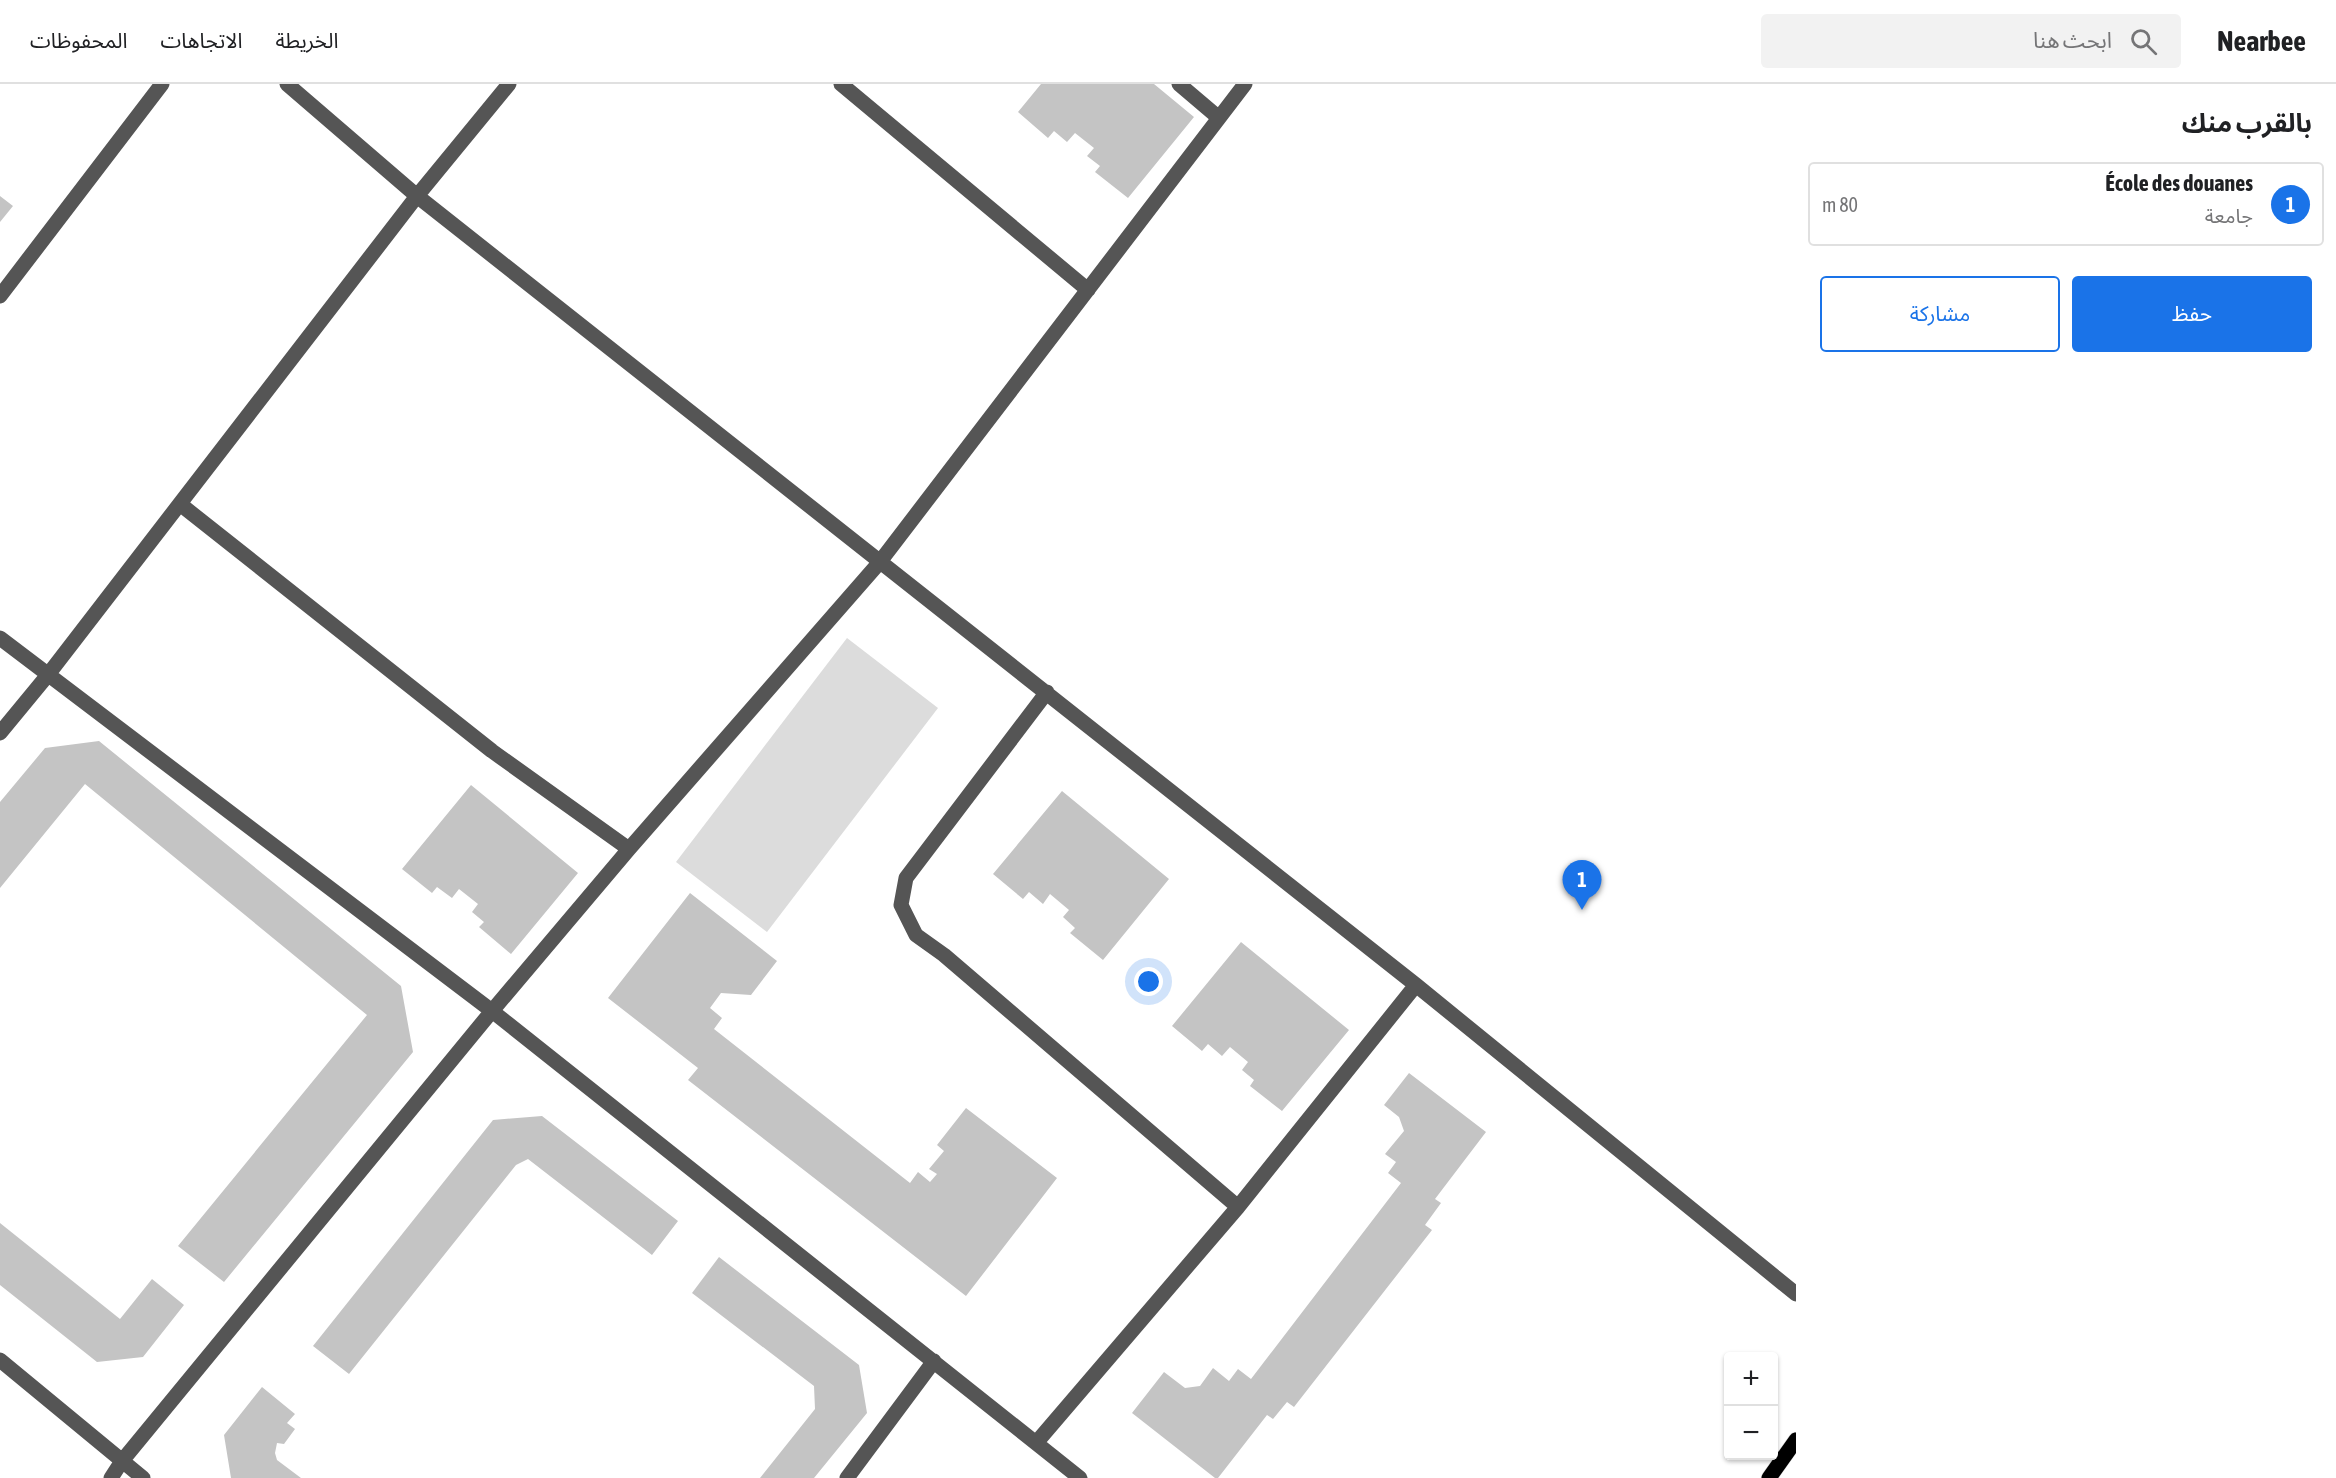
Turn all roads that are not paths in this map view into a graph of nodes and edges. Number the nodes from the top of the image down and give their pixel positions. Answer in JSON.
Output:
{"nodes":[{"id":1,"x":162,"y":84,"type":"edge"},
{"id":2,"x":287,"y":84,"type":"edge"},
{"id":3,"x":509,"y":84,"type":"edge"},
{"id":4,"x":841,"y":84,"type":"edge"},
{"id":5,"x":1179,"y":84,"type":"edge"},
{"id":6,"x":1245,"y":84,"type":"edge"},
{"id":7,"x":1219,"y":118,"type":"junction"},
{"id":8,"x":417,"y":196,"type":"junction"},
{"id":9,"x":1088,"y":290,"type":"junction"},
{"id":10,"x":0,"y":296,"type":"edge"},
{"id":11,"x":180,"y":504,"type":"junction"},
{"id":12,"x":879,"y":563,"type":"junction"},
{"id":13,"x":0,"y":638,"type":"edge"},
{"id":14,"x":47,"y":676,"type":"junction"},
{"id":15,"x":1047,"y":692,"type":"junction"},
{"id":16,"x":0,"y":734,"type":"edge"},
{"id":17,"x":629,"y":849,"type":"junction"},
{"id":18,"x":1416,"y":985,"type":"junction"},
{"id":19,"x":492,"y":1011,"type":"junction"},
{"id":20,"x":1238,"y":1208,"type":"junction"},
{"id":21,"x":1796,"y":1294,"type":"edge"},
{"id":22,"x":0,"y":1360,"type":"edge"},
{"id":23,"x":934,"y":1361,"type":"junction"},
{"id":24,"x":1796,"y":1440,"type":"edge"},
{"id":25,"x":1036,"y":1443,"type":"junction"},
{"id":26,"x":122,"y":1461,"type":"junction"},
{"id":27,"x":111,"y":1478,"type":"edge"},
{"id":28,"x":143,"y":1478,"type":"edge"},
{"id":29,"x":847,"y":1478,"type":"edge"},
{"id":30,"x":1080,"y":1478,"type":"edge"},
{"id":31,"x":1769,"y":1478,"type":"edge"}],
"edges":[{"from":1,"to":10,"type":"street"},
{"from":2,"to":8,"type":"street"},
{"from":3,"to":8,"type":"street"},
{"from":4,"to":9,"type":"street"},
{"from":5,"to":7,"type":"street"},
{"from":6,"to":7,"type":"street"},
{"from":7,"to":9,"type":"street"},
{"from":8,"to":11,"type":"street"},
{"from":8,"to":12,"type":"street"},
{"from":9,"to":12,"type":"street"},
{"from":11,"to":14,"type":"street"},
{"from":11,"to":17,"type":"street"},
{"from":12,"to":15,"type":"street"},
{"from":12,"to":17,"type":"street"},
{"from":13,"to":14,"type":"street"},
{"from":14,"to":16,"type":"street"},
{"from":14,"to":19,"type":"street"},
{"from":15,"to":18,"type":"street"},
{"from":15,"to":20,"type":"street"},
{"from":17,"to":19,"type":"street"},
{"from":18,"to":20,"type":"street"},
{"from":18,"to":21,"type":"street"},
{"from":19,"to":23,"type":"street"},
{"from":19,"to":26,"type":"street"},
{"from":20,"to":25,"type":"street"},
{"from":22,"to":26,"type":"street"},
{"from":23,"to":25,"type":"street"},
{"from":23,"to":29,"type":"street"},
{"from":24,"to":31,"type":"main road"},
{"from":25,"to":30,"type":"street"},
{"from":26,"to":27,"type":"street"},
{"from":26,"to":28,"type":"street"}]}
